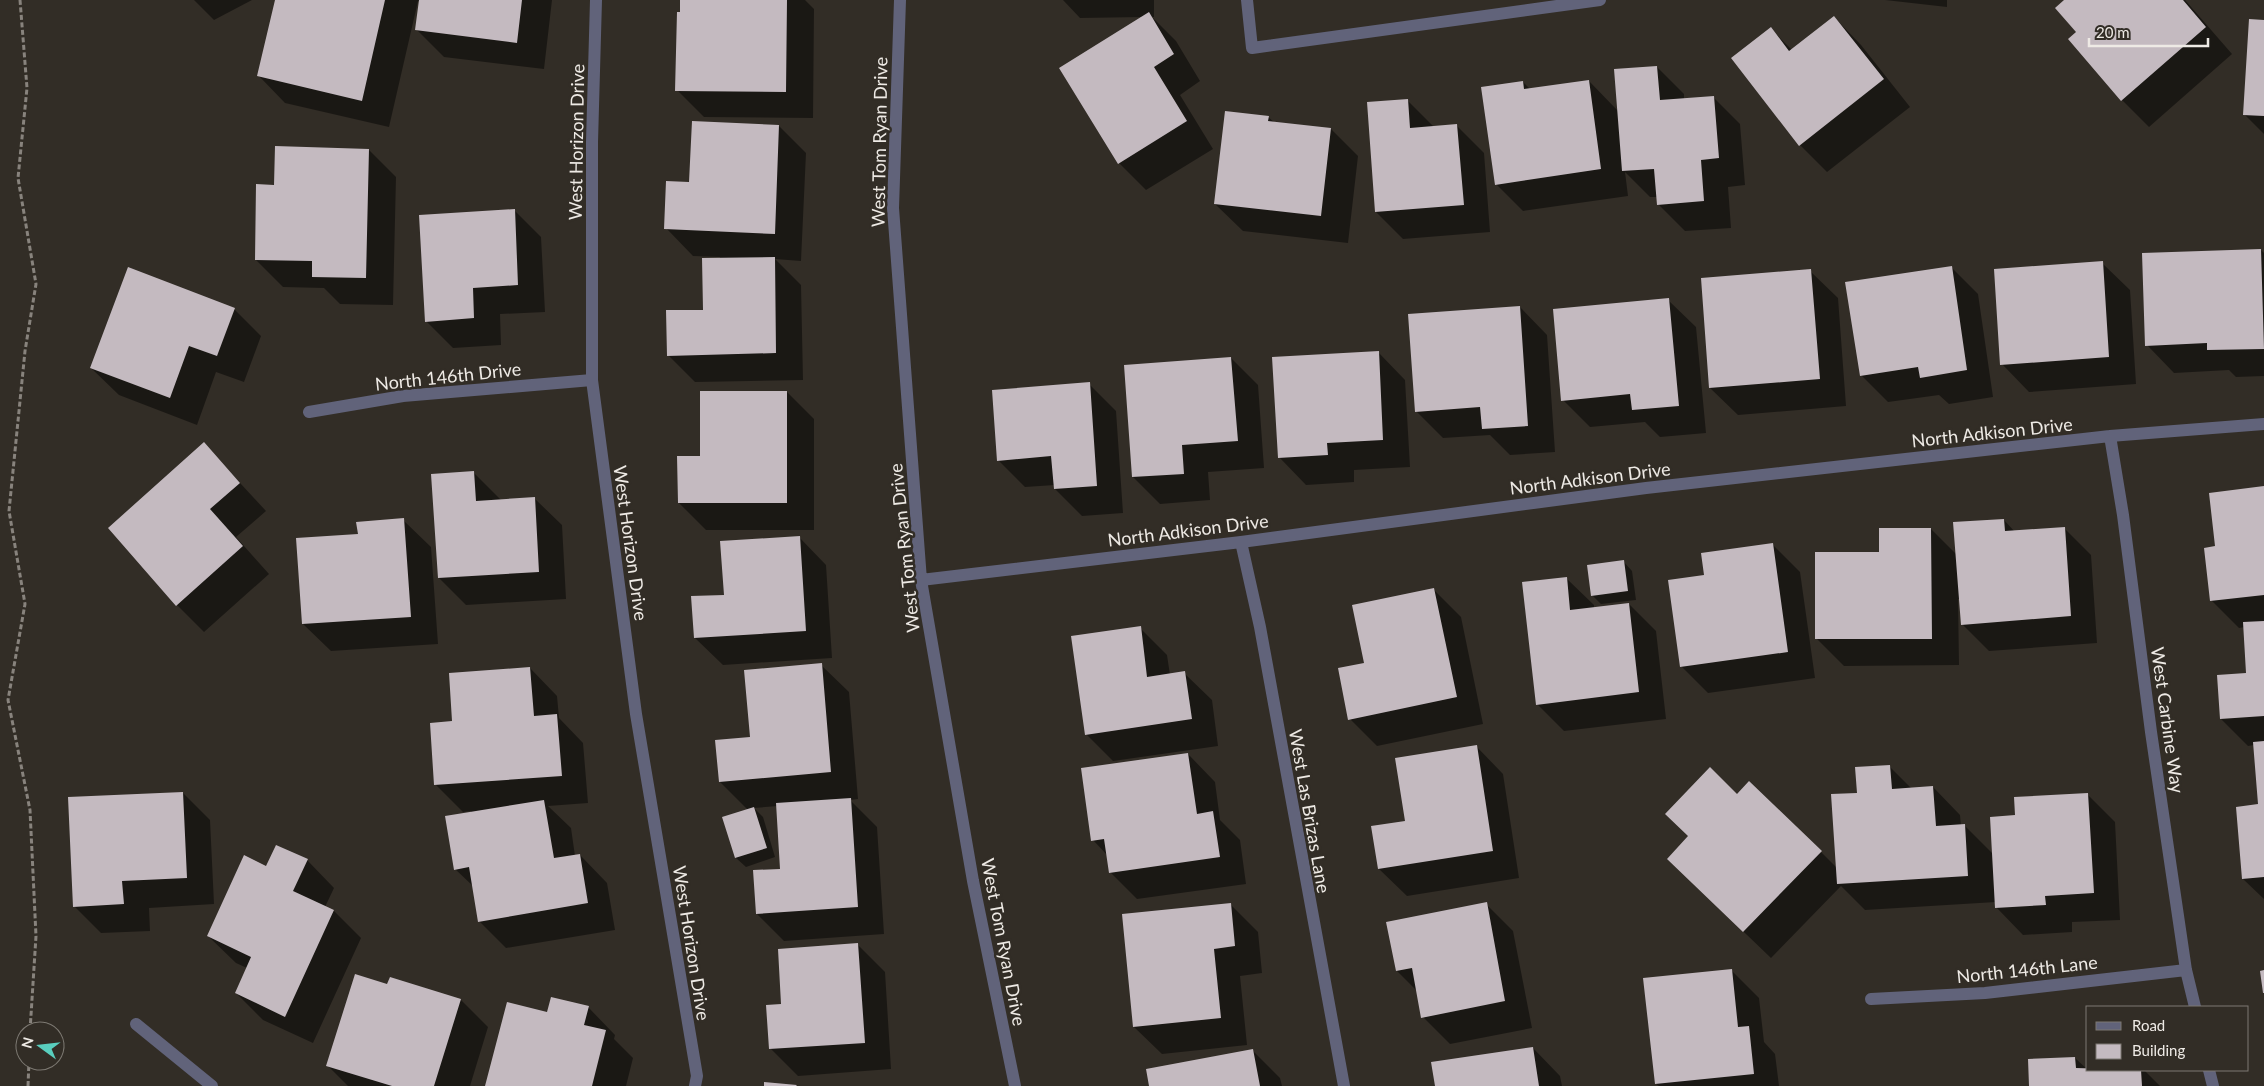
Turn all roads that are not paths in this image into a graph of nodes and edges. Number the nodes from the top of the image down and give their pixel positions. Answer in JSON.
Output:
{"nodes":[{"id":1,"x":596,"y":0,"type":"edge"},
{"id":2,"x":900,"y":0,"type":"edge"},
{"id":3,"x":1247,"y":0,"type":"edge"},
{"id":4,"x":1600,"y":0,"type":"edge"},
{"id":5,"x":592,"y":380,"type":"junction"},
{"id":6,"x":309,"y":412,"type":"dead end"},
{"id":7,"x":2264,"y":424,"type":"edge"},
{"id":8,"x":2110,"y":436,"type":"junction"},
{"id":9,"x":1241,"y":542,"type":"junction"},
{"id":10,"x":921,"y":580,"type":"junction"},
{"id":11,"x":2186,"y":970,"type":"junction"},
{"id":12,"x":1871,"y":999,"type":"dead end"},
{"id":13,"x":2195,"y":1006,"type":"edge"},
{"id":14,"x":136,"y":1024,"type":"dead end"},
{"id":15,"x":2209,"y":1071,"type":"edge"},
{"id":16,"x":212,"y":1086,"type":"edge"},
{"id":17,"x":695,"y":1086,"type":"edge"},
{"id":18,"x":1015,"y":1086,"type":"edge"},
{"id":19,"x":1344,"y":1086,"type":"edge"},
{"id":20,"x":2213,"y":1086,"type":"edge"}],
"edges":[{"from":1,"to":5,"type":"street","name":"West Horizon Drive"},
{"from":2,"to":10,"type":"street","name":"West Tom Ryan Drive"},
{"from":3,"to":4,"type":"street"},
{"from":5,"to":6,"type":"street","name":"North 146th Drive"},
{"from":5,"to":17,"type":"street","name":"West Horizon Drive"},
{"from":7,"to":8,"type":"street","name":"North Adkison Drive"},
{"from":8,"to":9,"type":"street","name":"North Adkison Drive"},
{"from":8,"to":11,"type":"street","name":"West Carbine Way"},
{"from":9,"to":10,"type":"street","name":"North Adkison Drive"},
{"from":9,"to":19,"type":"street","name":"West Las Brizas Lane"},
{"from":10,"to":18,"type":"street","name":"West Tom Ryan Drive"},
{"from":11,"to":12,"type":"street","name":"North 146th Lane"},
{"from":11,"to":13,"type":"street","name":"West Carbine Way"},
{"from":14,"to":16,"type":"street"},
{"from":15,"to":20,"type":"street"}]}
